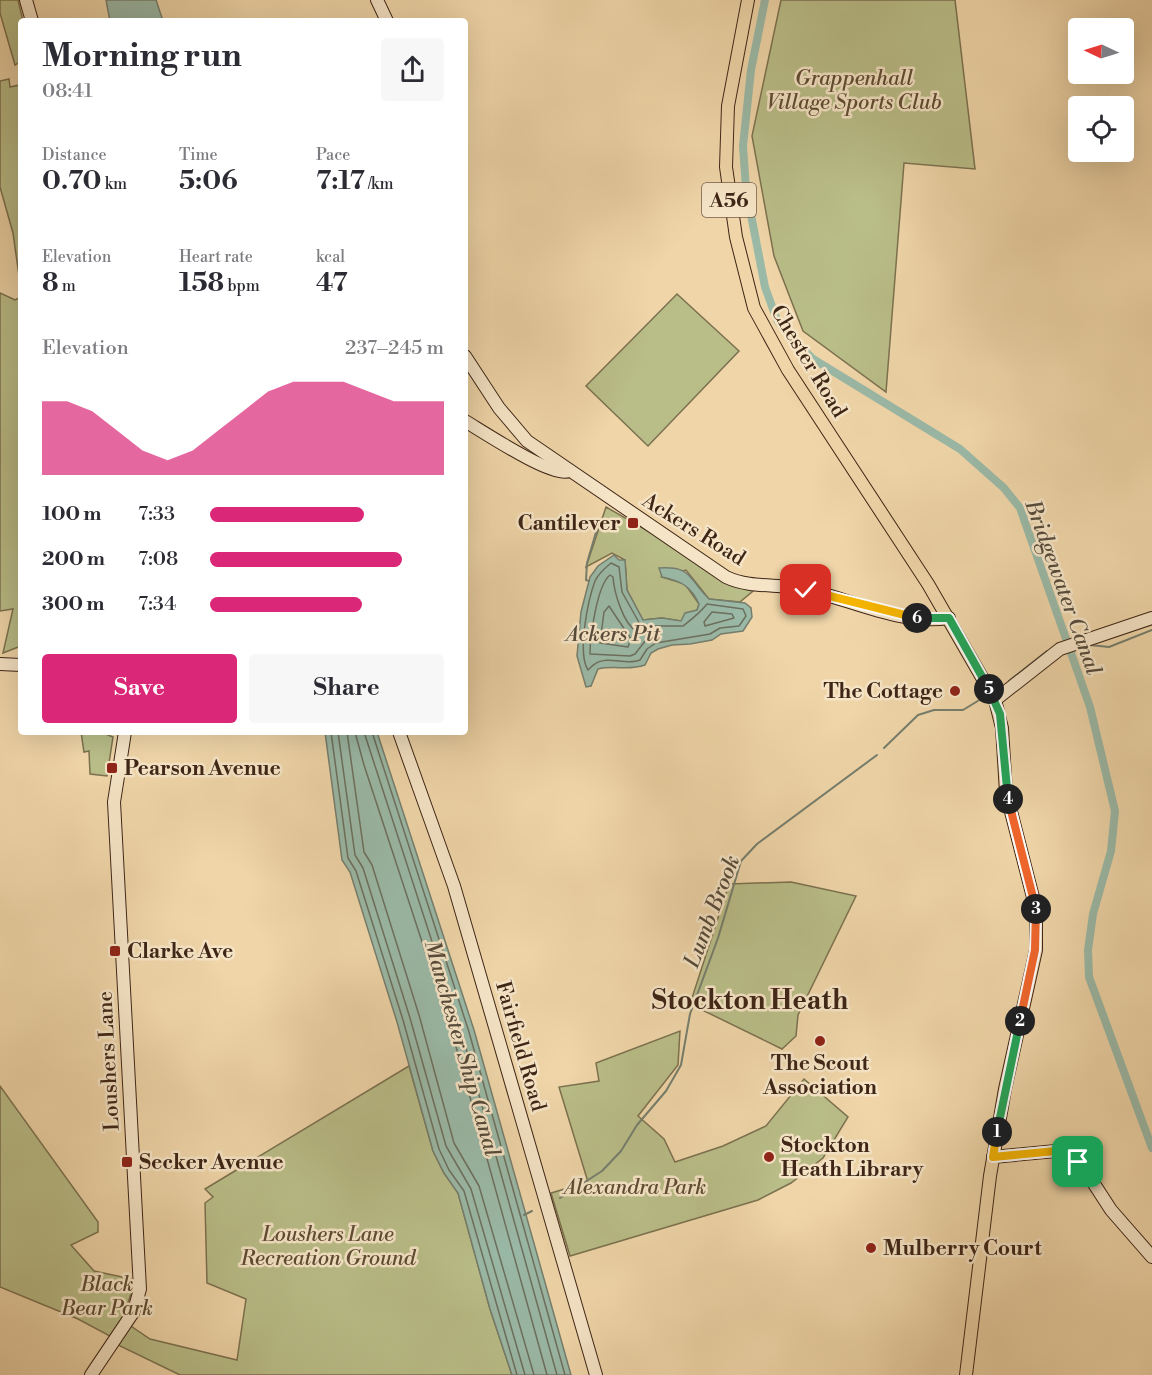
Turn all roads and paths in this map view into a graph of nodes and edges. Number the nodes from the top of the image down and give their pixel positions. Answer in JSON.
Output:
{"nodes":[{"id":1,"x":26,"y":0,"type":"edge"},
{"id":2,"x":377,"y":0,"type":"edge"},
{"id":3,"x":748,"y":0,"type":"edge"},
{"id":4,"x":31,"y":18,"type":"edge"},
{"id":5,"x":386,"y":18,"type":"edge"},
{"id":6,"x":468,"y":360,"type":"edge"},
{"id":7,"x":468,"y":423,"type":"edge"},
{"id":8,"x":570,"y":470,"type":"junction"},
{"id":9,"x":949,"y":618,"type":"junction"},
{"id":10,"x":1152,"y":618,"type":"edge"},
{"id":11,"x":0,"y":664,"type":"edge"},
{"id":12,"x":18,"y":666,"type":"edge"},
{"id":13,"x":995,"y":700,"type":"junction"},
{"id":14,"x":125,"y":735,"type":"edge"},
{"id":15,"x":400,"y":735,"type":"edge"},
{"id":16,"x":993,"y":1157,"type":"junction"},
{"id":17,"x":1152,"y":1257,"type":"edge"},
{"id":18,"x":91,"y":1375,"type":"edge"},
{"id":19,"x":596,"y":1375,"type":"edge"},
{"id":20,"x":966,"y":1375,"type":"edge"}],
"edges":[{"from":1,"to":4,"type":"street"},
{"from":2,"to":5,"type":"street"},
{"from":3,"to":9,"type":"main road","name":"Chester Road","number":"A56"},
{"from":6,"to":8,"type":"street","name":"Ackers Road"},
{"from":7,"to":8,"type":"street","name":"Ackers Road"},
{"from":8,"to":9,"type":"street","name":"Ackers Road"},
{"from":9,"to":13,"type":"main road","name":"Chester Road","number":"A56"},
{"from":10,"to":13,"type":"street"},
{"from":11,"to":12,"type":"street"},
{"from":13,"to":16,"type":"main road","number":"A56"},
{"from":14,"to":18,"type":"street","name":"Loushers Lane"},
{"from":15,"to":19,"type":"street","name":"Fairfield Road"},
{"from":16,"to":17,"type":"street"},
{"from":16,"to":20,"type":"main road","number":"A56"}]}
